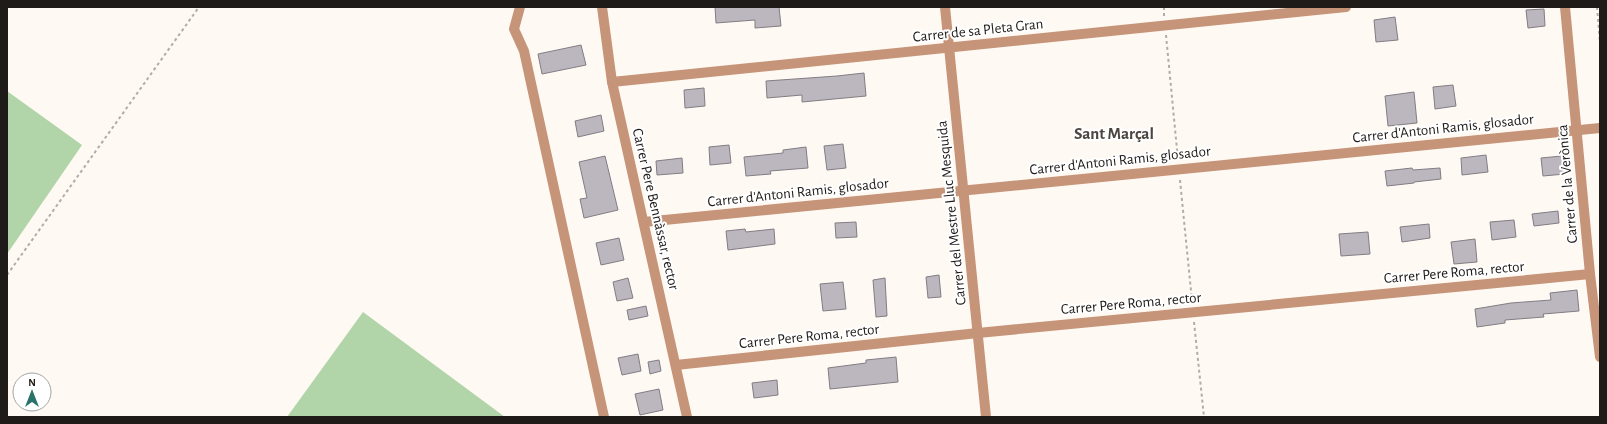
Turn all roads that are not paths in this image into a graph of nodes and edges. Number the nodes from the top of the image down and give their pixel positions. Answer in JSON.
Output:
{"nodes":[{"id":1,"x":520,"y":7,"type":"edge"},
{"id":2,"x":602,"y":7,"type":"edge"},
{"id":3,"x":945,"y":7,"type":"edge"},
{"id":4,"x":1346,"y":7,"type":"edge"},
{"id":5,"x":1565,"y":7,"type":"edge"},
{"id":6,"x":949,"y":48,"type":"junction"},
{"id":7,"x":612,"y":82,"type":"junction"},
{"id":8,"x":1600,"y":128,"type":"edge"},
{"id":9,"x":1577,"y":130,"type":"junction"},
{"id":10,"x":963,"y":190,"type":"junction"},
{"id":11,"x":644,"y":222,"type":"junction"},
{"id":12,"x":1590,"y":274,"type":"junction"},
{"id":13,"x":978,"y":333,"type":"junction"},
{"id":14,"x":1600,"y":357,"type":"edge"},
{"id":15,"x":676,"y":365,"type":"junction"},
{"id":16,"x":605,"y":417,"type":"edge"},
{"id":17,"x":687,"y":417,"type":"edge"},
{"id":18,"x":986,"y":417,"type":"edge"}],
"edges":[{"from":1,"to":16,"type":"street"},
{"from":2,"to":7,"type":"street","name":"Carrer Pere Bennàssar, rector"},
{"from":3,"to":6,"type":"street","name":"Carrer del Mestre Lluc Mesquida"},
{"from":4,"to":6,"type":"street","name":"Carrer de sa Pleta Gran"},
{"from":5,"to":9,"type":"street","name":"Carrer de la Verònica"},
{"from":6,"to":7,"type":"street","name":"Carrer de sa Pleta Gran"},
{"from":6,"to":10,"type":"street","name":"Carrer del Mestre Lluc Mesquida"},
{"from":7,"to":11,"type":"street","name":"Carrer Pere Bennàssar, rector"},
{"from":8,"to":9,"type":"street","name":"Carrer d'Antoni Ramis, glosador"},
{"from":9,"to":10,"type":"street","name":"Carrer d'Antoni Ramis, glosador"},
{"from":9,"to":12,"type":"street","name":"Carrer de la Verònica"},
{"from":10,"to":11,"type":"street","name":"Carrer d'Antoni Ramis, glosador"},
{"from":10,"to":13,"type":"street","name":"Carrer del Mestre Lluc Mesquida"},
{"from":11,"to":15,"type":"street","name":"Carrer Pere Bennàssar, rector"},
{"from":12,"to":13,"type":"street","name":"Carrer Pere Roma, rector"},
{"from":12,"to":14,"type":"street","name":"Carrer de la Verònica"},
{"from":13,"to":15,"type":"street","name":"Carrer Pere Roma, rector"},
{"from":13,"to":18,"type":"street","name":"Carrer del Mestre Lluc Mesquida"},
{"from":15,"to":17,"type":"street","name":"Carrer Pere Bennàssar, rector"}]}
